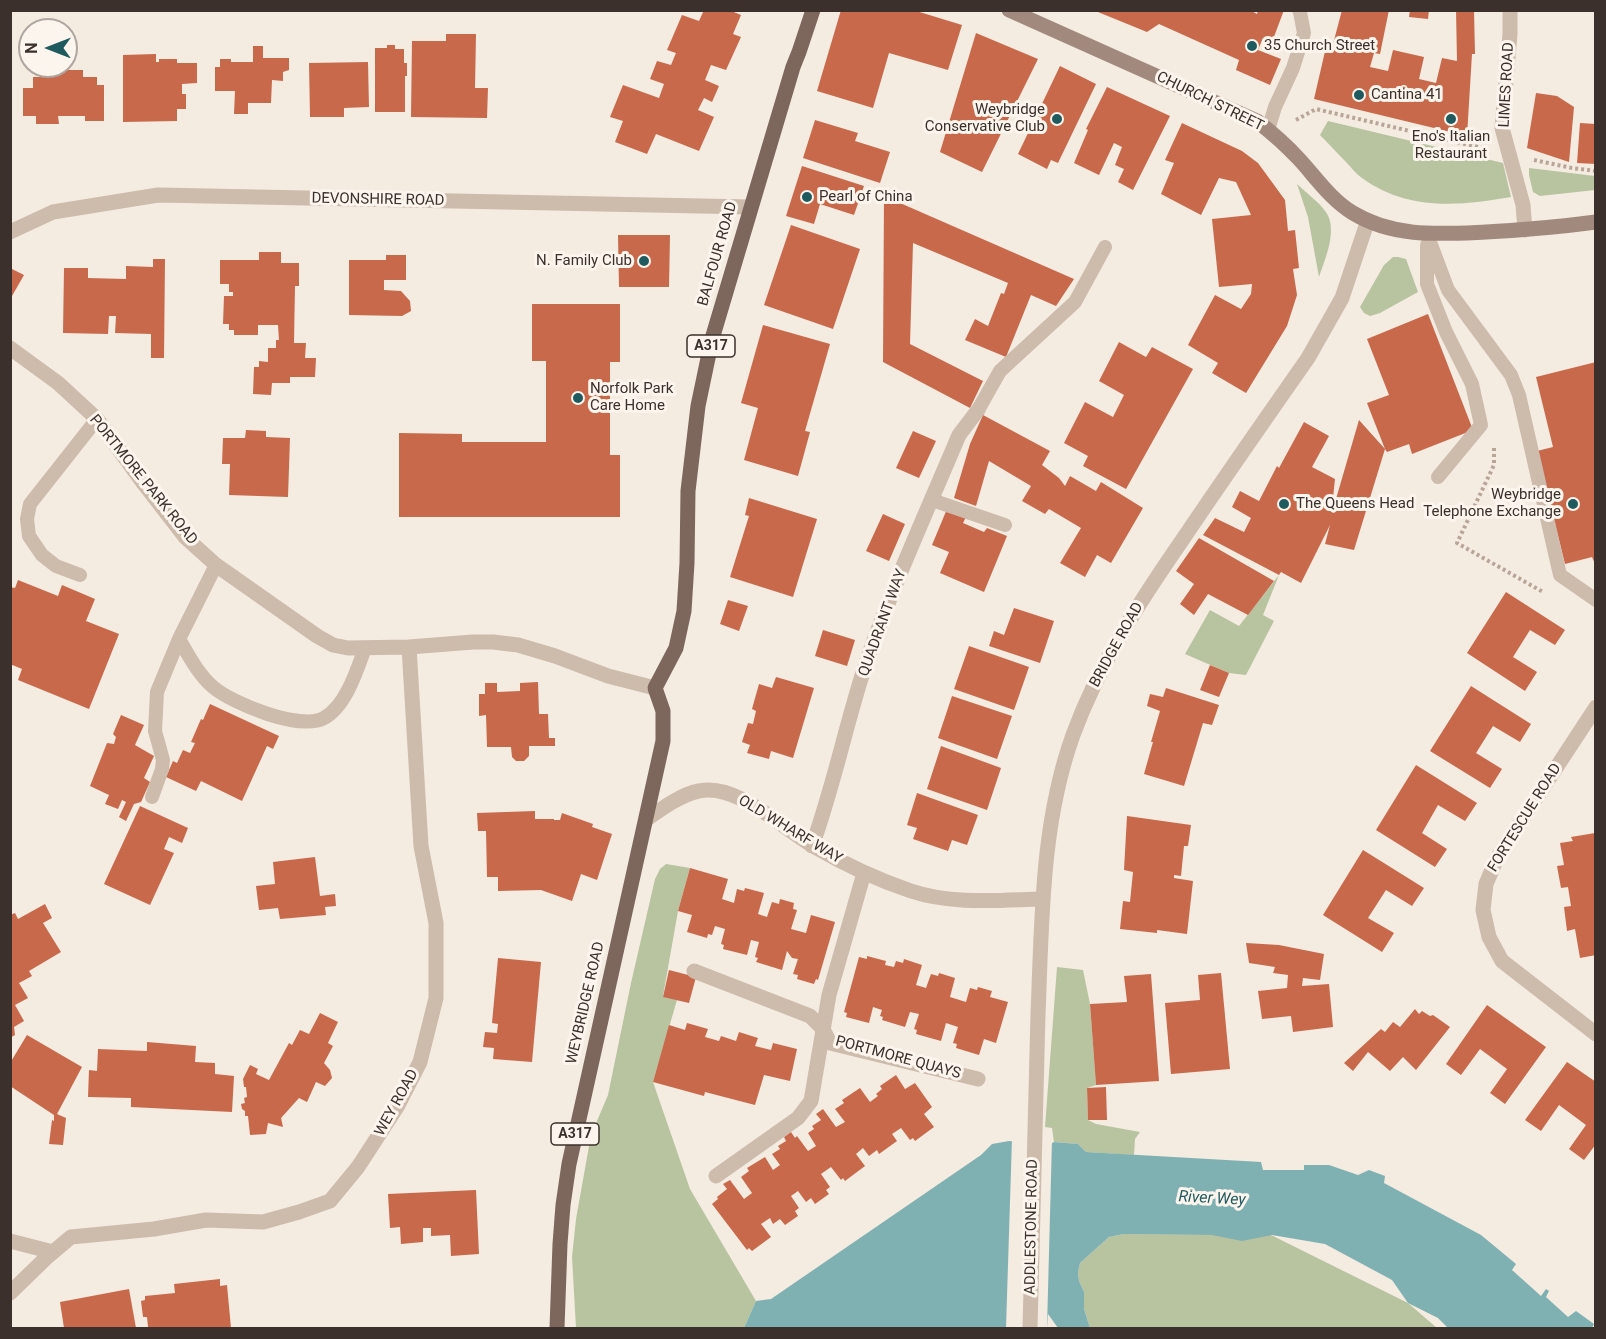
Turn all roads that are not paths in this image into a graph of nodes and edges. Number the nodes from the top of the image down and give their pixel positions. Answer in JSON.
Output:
{"nodes":[{"id":1,"x":813,"y":10,"type":"edge"},
{"id":2,"x":1009,"y":10,"type":"edge"},
{"id":3,"x":1299,"y":10,"type":"edge"},
{"id":4,"x":1510,"y":10,"type":"edge"},
{"id":5,"x":1268,"y":130,"type":"junction"},
{"id":6,"x":750,"y":207,"type":"junction"},
{"id":7,"x":1368,"y":220,"type":"junction"},
{"id":8,"x":1596,"y":222,"type":"edge"},
{"id":9,"x":1525,"y":230,"type":"junction"},
{"id":10,"x":10,"y":232,"type":"edge"},
{"id":11,"x":1427,"y":234,"type":"junction"},
{"id":12,"x":1105,"y":247,"type":"dead end"},
{"id":13,"x":10,"y":348,"type":"edge"},
{"id":14,"x":978,"y":410,"type":"joint"},
{"id":15,"x":97,"y":419,"type":"junction"},
{"id":16,"x":1438,"y":477,"type":"dead end"},
{"id":17,"x":932,"y":500,"type":"junction"},
{"id":18,"x":1005,"y":525,"type":"dead end"},
{"id":19,"x":216,"y":565,"type":"junction"},
{"id":20,"x":80,"y":575,"type":"dead end"},
{"id":21,"x":1596,"y":600,"type":"edge"},
{"id":22,"x":179,"y":639,"type":"junction"},
{"id":23,"x":409,"y":647,"type":"junction"},
{"id":24,"x":365,"y":648,"type":"junction"},
{"id":25,"x":655,"y":688,"type":"junction"},
{"id":26,"x":1596,"y":707,"type":"edge"},
{"id":27,"x":152,"y":797,"type":"dead end"},
{"id":28,"x":647,"y":819,"type":"junction"},
{"id":29,"x":813,"y":846,"type":"junction"},
{"id":30,"x":864,"y":873,"type":"junction"},
{"id":31,"x":1043,"y":899,"type":"junction"},
{"id":32,"x":694,"y":971,"type":"dead end"},
{"id":33,"x":823,"y":1029,"type":"junction"},
{"id":34,"x":1596,"y":1034,"type":"edge"},
{"id":35,"x":978,"y":1079,"type":"dead end"},
{"id":36,"x":1035,"y":1126,"type":"joint"},
{"id":37,"x":716,"y":1176,"type":"dead end"},
{"id":38,"x":10,"y":1241,"type":"edge"},
{"id":39,"x":53,"y":1252,"type":"junction"},
{"id":40,"x":10,"y":1293,"type":"edge"},
{"id":41,"x":557,"y":1329,"type":"edge"},
{"id":42,"x":1030,"y":1329,"type":"edge"}],
"edges":[{"from":1,"to":6,"type":"main road","name":"BALFOUR ROAD","number":"A317"},
{"from":2,"to":5,"type":"main road","name":"CHURCH STREET"},
{"from":3,"to":5,"type":"lane"},
{"from":4,"to":9,"type":"street","name":"LIMES ROAD"},
{"from":5,"to":7,"type":"main road","name":"CHURCH STREET"},
{"from":6,"to":10,"type":"street","name":"DEVONSHIRE ROAD"},
{"from":6,"to":25,"type":"main road","name":"BALFOUR ROAD","number":"A317"},
{"from":7,"to":11,"type":"main road","name":"CHURCH STREET"},
{"from":7,"to":31,"type":"street","name":"BRIDGE ROAD"},
{"from":8,"to":9,"type":"main road","name":"CHURCH STREET"},
{"from":9,"to":11,"type":"main road","name":"CHURCH STREET"},
{"from":11,"to":16,"type":"lane"},
{"from":11,"to":21,"type":"lane"},
{"from":12,"to":14,"type":"lane"},
{"from":13,"to":15,"type":"street","name":"PORTMORE PARK ROAD"},
{"from":14,"to":17,"type":"street","name":"QUADRANT WAY"},
{"from":15,"to":19,"type":"street","name":"PORTMORE PARK ROAD"},
{"from":15,"to":20,"type":"lane"},
{"from":17,"to":18,"type":"lane"},
{"from":17,"to":29,"type":"street","name":"QUADRANT WAY"},
{"from":19,"to":22,"type":"lane"},
{"from":19,"to":24,"type":"street","name":"PORTMORE PARK ROAD"},
{"from":22,"to":24,"type":"lane"},
{"from":22,"to":27,"type":"lane"},
{"from":23,"to":24,"type":"street","name":"PORTMORE PARK ROAD"},
{"from":23,"to":25,"type":"street","name":"PORTMORE PARK ROAD"},
{"from":23,"to":39,"type":"street","name":"WEY ROAD"},
{"from":25,"to":28,"type":"main road","name":"WEYBRIDGE ROAD","number":"A317"},
{"from":26,"to":34,"type":"street","name":"FORTESCUE ROAD"},
{"from":28,"to":29,"type":"street","name":"OLD WHARF WAY"},
{"from":28,"to":41,"type":"main road","name":"WEYBRIDGE ROAD","number":"A317"},
{"from":29,"to":30,"type":"street","name":"OLD WHARF WAY"},
{"from":30,"to":31,"type":"street","name":"OLD WHARF WAY"},
{"from":30,"to":33,"type":"street","name":"PORTMORE QUAYS"},
{"from":31,"to":36,"type":"street","name":"BRIDGE ROAD"},
{"from":32,"to":33,"type":"street","name":"PORTMORE QUAYS"},
{"from":33,"to":35,"type":"street","name":"PORTMORE QUAYS"},
{"from":33,"to":37,"type":"street","name":"PORTMORE QUAYS"},
{"from":36,"to":42,"type":"street","name":"ADDLESTONE ROAD"},
{"from":38,"to":39,"type":"street"},
{"from":39,"to":40,"type":"street","name":"WEY ROAD"}]}
